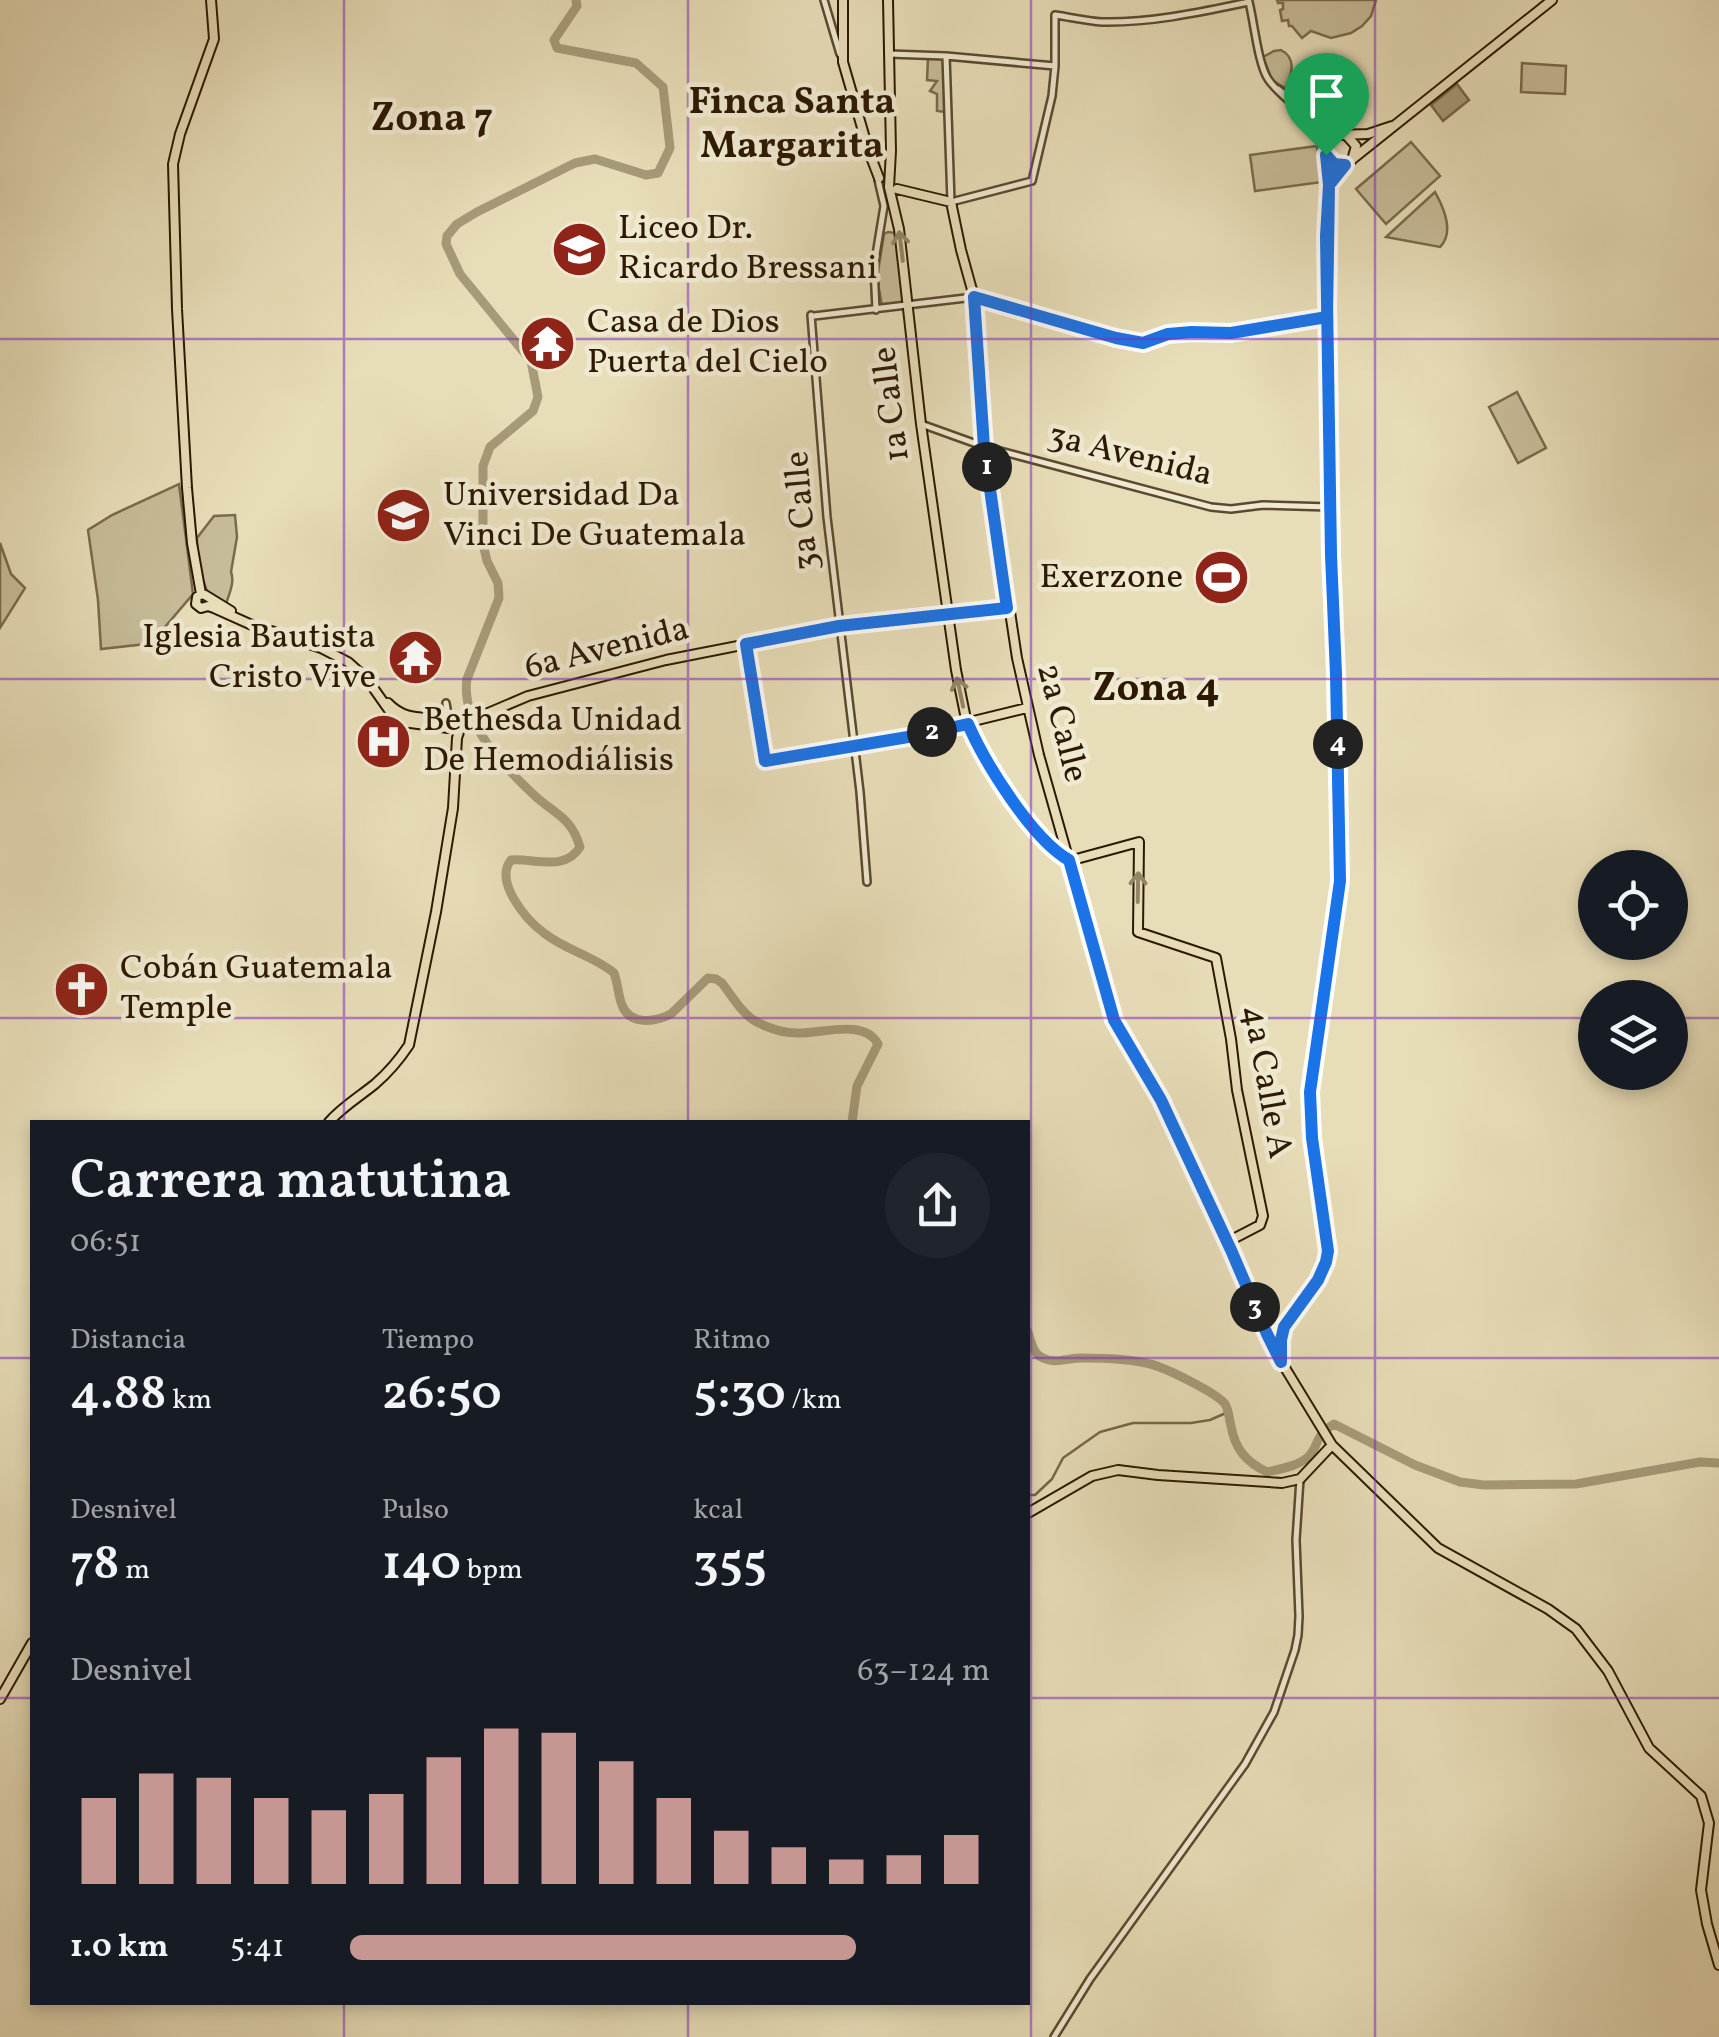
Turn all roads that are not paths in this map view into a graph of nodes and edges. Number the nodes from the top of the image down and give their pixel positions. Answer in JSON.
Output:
{"nodes":[{"id":1,"x":211,"y":0,"type":"edge"},
{"id":2,"x":824,"y":0,"type":"edge"},
{"id":3,"x":843,"y":0,"type":"edge"},
{"id":4,"x":888,"y":0,"type":"edge"},
{"id":5,"x":1552,"y":0,"type":"edge"},
{"id":6,"x":1249,"y":2,"type":"edge"},
{"id":7,"x":888,"y":54,"type":"junction"},
{"id":8,"x":946,"y":56,"type":"junction"},
{"id":9,"x":843,"y":62,"type":"junction"},
{"id":10,"x":1055,"y":66,"type":"junction"},
{"id":11,"x":1275,"y":88,"type":"junction"},
{"id":12,"x":1392,"y":126,"type":"junction"},
{"id":13,"x":1343,"y":135,"type":"junction"},
{"id":14,"x":1325,"y":152,"type":"junction"},
{"id":15,"x":1349,"y":162,"type":"junction"},
{"id":16,"x":874,"y":168,"type":"junction"},
{"id":17,"x":879,"y":178,"type":"dead end"},
{"id":18,"x":1329,"y":185,"type":"junction"},
{"id":19,"x":897,"y":189,"type":"dead end"},
{"id":20,"x":952,"y":202,"type":"junction"},
{"id":21,"x":974,"y":297,"type":"junction"},
{"id":22,"x":908,"y":305,"type":"junction"},
{"id":23,"x":876,"y":310,"type":"junction"},
{"id":24,"x":1327,"y":317,"type":"junction"},
{"id":25,"x":921,"y":424,"type":"junction"},
{"id":26,"x":984,"y":447,"type":"junction"},
{"id":27,"x":1330,"y":507,"type":"junction"},
{"id":28,"x":1007,"y":608,"type":"junction"},
{"id":29,"x":946,"y":616,"type":"junction"},
{"id":30,"x":839,"y":626,"type":"junction"},
{"id":31,"x":746,"y":644,"type":"junction"},
{"id":32,"x":380,"y":696,"type":"junction"},
{"id":33,"x":446,"y":703,"type":"dead end"},
{"id":34,"x":1027,"y":708,"type":"junction"},
{"id":35,"x":448,"y":720,"type":"junction"},
{"id":36,"x":464,"y":724,"type":"junction"},
{"id":37,"x":968,"y":724,"type":"junction"},
{"id":38,"x":853,"y":745,"type":"junction"},
{"id":39,"x":1069,"y":860,"type":"junction"},
{"id":40,"x":867,"y":882,"type":"dead end"},
{"id":41,"x":331,"y":1120,"type":"edge"},
{"id":42,"x":1231,"y":1250,"type":"junction"},
{"id":43,"x":1284,"y":1327,"type":"junction"},
{"id":44,"x":1267,"y":1334,"type":"junction"},
{"id":45,"x":1281,"y":1362,"type":"junction"},
{"id":46,"x":1330,"y":1442,"type":"junction"},
{"id":47,"x":1300,"y":1478,"type":"junction"},
{"id":48,"x":1030,"y":1512,"type":"edge"},
{"id":49,"x":30,"y":1647,"type":"edge"},
{"id":50,"x":0,"y":1700,"type":"edge"},
{"id":51,"x":1719,"y":1965,"type":"edge"},
{"id":52,"x":1054,"y":2037,"type":"edge"}],
"edges":[{"from":1,"to":32,"type":"main road"},
{"from":2,"to":9,"type":"street"},
{"from":3,"to":9,"type":"main road"},
{"from":4,"to":7,"type":"main road","name":"1a Calle"},
{"from":5,"to":12,"type":"main road"},
{"from":6,"to":10,"type":"street"},
{"from":6,"to":11,"type":"street"},
{"from":7,"to":8,"type":"street"},
{"from":22,"to":7,"type":"main road","name":"1a Calle","one_way":true},
{"from":8,"to":10,"type":"street"},
{"from":8,"to":20,"type":"street","name":"2a Calle"},
{"from":9,"to":16,"type":"main road"},
{"from":10,"to":20,"type":"street"},
{"from":11,"to":13,"type":"street"},
{"from":11,"to":14,"type":"street"},
{"from":12,"to":13,"type":"main road"},
{"from":12,"to":15,"type":"main road"},
{"from":13,"to":14,"type":"main road"},
{"from":13,"to":15,"type":"main road"},
{"from":14,"to":15,"type":"main road"},
{"from":14,"to":18,"type":"main road"},
{"from":15,"to":18,"type":"main road"},
{"from":16,"to":17,"type":"main road"},
{"from":16,"to":23,"type":"street","name":"1a Calle"},
{"from":18,"to":24,"type":"main road"},
{"from":19,"to":20,"type":"main road"},
{"from":20,"to":21,"type":"main road","name":"2a Calle"},
{"from":21,"to":22,"type":"street"},
{"from":21,"to":24,"type":"street"},
{"from":21,"to":26,"type":"main road","name":"2a Calle"},
{"from":22,"to":23,"type":"street"},
{"from":22,"to":25,"type":"main road","name":"1a Calle"},
{"from":23,"to":30,"type":"street","name":"3a Calle"},
{"from":24,"to":27,"type":"main road"},
{"from":25,"to":26,"type":"street","name":"3a Avenida"},
{"from":25,"to":29,"type":"main road","name":"1a Calle"},
{"from":26,"to":27,"type":"street","name":"3a Avenida"},
{"from":26,"to":28,"type":"main road","name":"2a Calle"},
{"from":27,"to":43,"type":"main road"},
{"from":28,"to":29,"type":"main road","name":"6a Avenida"},
{"from":28,"to":34,"type":"main road","name":"2a Calle"},
{"from":29,"to":30,"type":"main road","name":"6a Avenida"},
{"from":37,"to":29,"type":"main road","name":"1a Calle","one_way":true},
{"from":30,"to":31,"type":"main road","name":"6a Avenida"},
{"from":30,"to":38,"type":"street","name":"3a Calle"},
{"from":31,"to":36,"type":"main road","name":"6a Avenida"},
{"from":31,"to":38,"type":"main road"},
{"from":32,"to":35,"type":"main road"},
{"from":32,"to":36,"type":"main road"},
{"from":33,"to":35,"type":"street"},
{"from":34,"to":37,"type":"main road"},
{"from":34,"to":39,"type":"main road","name":"2a Calle"},
{"from":35,"to":36,"type":"main road"},
{"from":36,"to":41,"type":"main road"},
{"from":37,"to":38,"type":"main road"},
{"from":37,"to":39,"type":"main road","name":"1a Calle"},
{"from":38,"to":40,"type":"street","name":"3a Calle"},
{"from":39,"to":42,"type":"main road","name":"2a Calle"},
{"from":42,"to":39,"type":"main road","name":"4a Calle A","one_way":true},
{"from":42,"to":44,"type":"main road","name":"2a Calle"},
{"from":43,"to":44,"type":"main road"},
{"from":43,"to":45,"type":"main road"},
{"from":44,"to":45,"type":"main road","name":"2a Calle"},
{"from":45,"to":46,"type":"main road","name":"2a Calle"},
{"from":46,"to":47,"type":"main road"},
{"from":46,"to":51,"type":"main road","name":"2a Calle"},
{"from":47,"to":48,"type":"main road"},
{"from":47,"to":52,"type":"street"},
{"from":49,"to":50,"type":"main road"}]}
